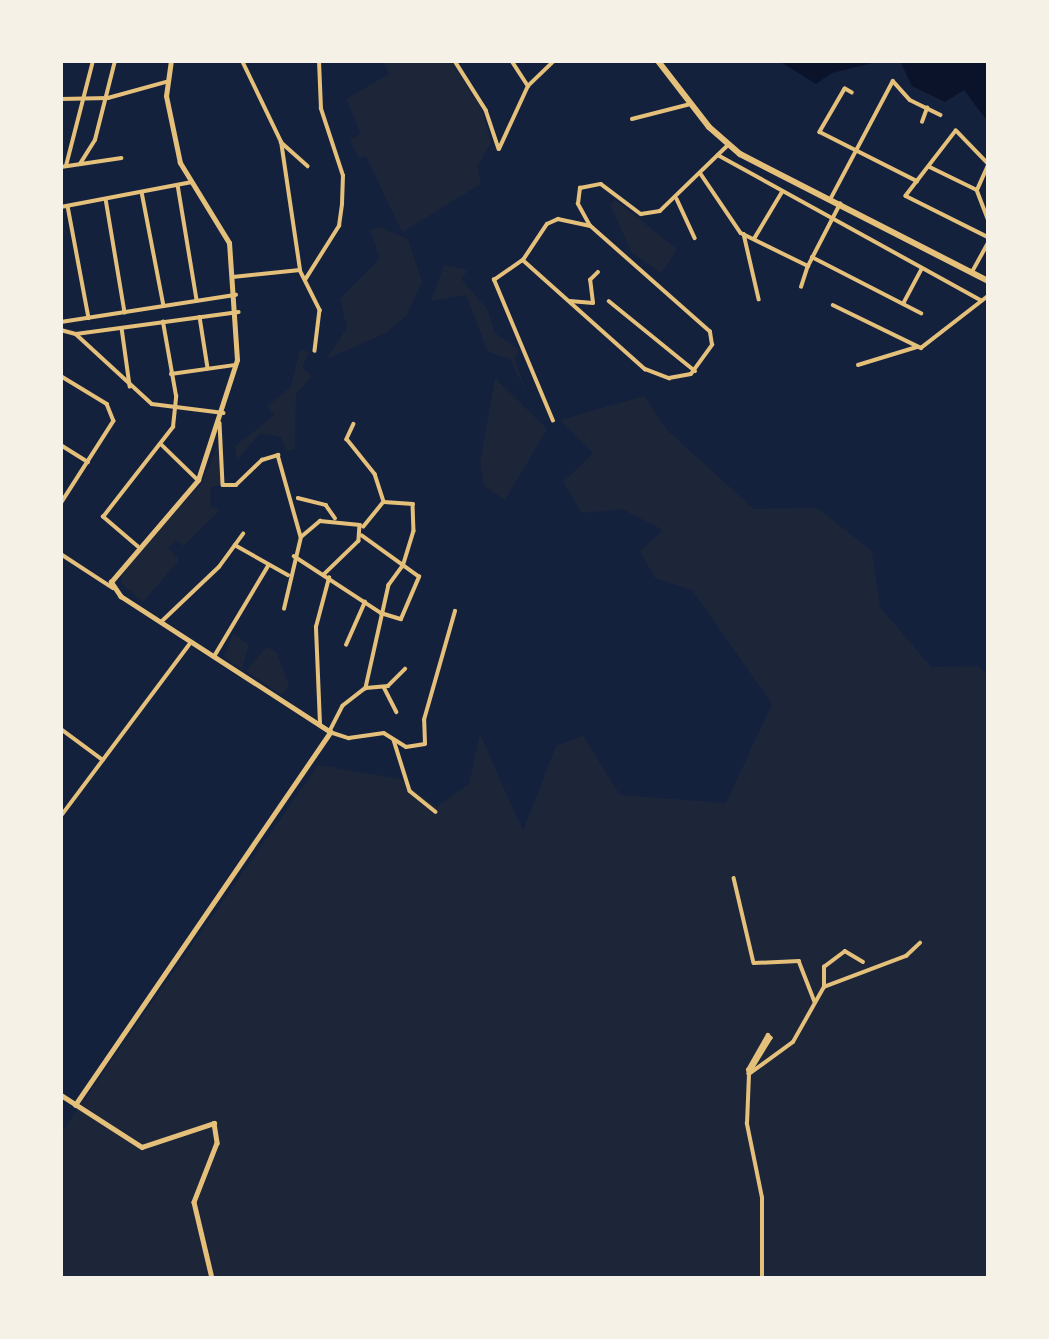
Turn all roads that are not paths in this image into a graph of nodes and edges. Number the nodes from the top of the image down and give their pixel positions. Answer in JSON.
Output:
{"nodes":[{"id":1,"x":93,"y":61,"type":"edge"},
{"id":2,"x":115,"y":61,"type":"edge"},
{"id":3,"x":171,"y":61,"type":"edge"},
{"id":4,"x":242,"y":61,"type":"edge"},
{"id":5,"x":319,"y":61,"type":"edge"},
{"id":6,"x":456,"y":61,"type":"edge"},
{"id":7,"x":512,"y":61,"type":"edge"},
{"id":8,"x":554,"y":61,"type":"edge"},
{"id":9,"x":658,"y":61,"type":"edge"},
{"id":10,"x":166,"y":82,"type":"junction"},
{"id":11,"x":528,"y":86,"type":"junction"},
{"id":12,"x":852,"y":93,"type":"dead end"},
{"id":13,"x":83,"y":96,"type":"junction"},
{"id":14,"x":108,"y":98,"type":"junction"},
{"id":15,"x":61,"y":99,"type":"edge"},
{"id":16,"x":691,"y":104,"type":"junction"},
{"id":17,"x":927,"y":108,"type":"junction"},
{"id":18,"x":941,"y":115,"type":"dead end"},
{"id":19,"x":632,"y":119,"type":"dead end"},
{"id":20,"x":922,"y":122,"type":"dead end"},
{"id":21,"x":281,"y":142,"type":"junction"},
{"id":22,"x":728,"y":145,"type":"junction"},
{"id":23,"x":855,"y":149,"type":"junction"},
{"id":24,"x":718,"y":155,"type":"junction"},
{"id":25,"x":121,"y":158,"type":"dead end"},
{"id":26,"x":80,"y":164,"type":"junction"},
{"id":27,"x":988,"y":164,"type":"edge"},
{"id":28,"x":64,"y":166,"type":"edge"},
{"id":29,"x":308,"y":166,"type":"dead end"},
{"id":30,"x":930,"y":167,"type":"junction"},
{"id":31,"x":701,"y":174,"type":"junction"},
{"id":32,"x":917,"y":181,"type":"junction"},
{"id":33,"x":192,"y":182,"type":"junction"},
{"id":34,"x":178,"y":185,"type":"junction"},
{"id":35,"x":976,"y":190,"type":"junction"},
{"id":36,"x":142,"y":192,"type":"junction"},
{"id":37,"x":782,"y":192,"type":"junction"},
{"id":38,"x":831,"y":198,"type":"junction"},
{"id":39,"x":106,"y":199,"type":"junction"},
{"id":40,"x":677,"y":199,"type":"junction"},
{"id":41,"x":841,"y":204,"type":"junction"},
{"id":42,"x":68,"y":206,"type":"junction"},
{"id":43,"x":61,"y":207,"type":"edge"},
{"id":44,"x":833,"y":218,"type":"junction"},
{"id":45,"x":988,"y":219,"type":"edge"},
{"id":46,"x":590,"y":226,"type":"junction"},
{"id":47,"x":744,"y":234,"type":"junction"},
{"id":48,"x":988,"y":237,"type":"edge"},
{"id":49,"x":695,"y":238,"type":"dead end"},
{"id":50,"x":754,"y":239,"type":"junction"},
{"id":51,"x":988,"y":243,"type":"edge"},
{"id":52,"x":812,"y":257,"type":"junction"},
{"id":53,"x":523,"y":260,"type":"junction"},
{"id":54,"x":808,"y":266,"type":"junction"},
{"id":55,"x":922,"y":269,"type":"junction"},
{"id":56,"x":300,"y":270,"type":"junction"},
{"id":57,"x":598,"y":272,"type":"dead end"},
{"id":58,"x":972,"y":272,"type":"junction"},
{"id":59,"x":233,"y":277,"type":"junction"},
{"id":60,"x":305,"y":280,"type":"junction"},
{"id":61,"x":988,"y":281,"type":"edge"},
{"id":62,"x":802,"y":287,"type":"dead end"},
{"id":63,"x":236,"y":295,"type":"junction"},
{"id":64,"x":988,"y":296,"type":"edge"},
{"id":65,"x":759,"y":299,"type":"dead end"},
{"id":66,"x":197,"y":300,"type":"junction"},
{"id":67,"x":567,"y":300,"type":"junction"},
{"id":68,"x":981,"y":300,"type":"junction"},
{"id":69,"x":609,"y":301,"type":"dead end"},
{"id":70,"x":903,"y":304,"type":"junction"},
{"id":71,"x":833,"y":305,"type":"dead end"},
{"id":72,"x":164,"y":306,"type":"junction"},
{"id":73,"x":125,"y":312,"type":"junction"},
{"id":74,"x":239,"y":312,"type":"junction"},
{"id":75,"x":921,"y":313,"type":"dead end"},
{"id":76,"x":200,"y":317,"type":"junction"},
{"id":77,"x":89,"y":318,"type":"junction"},
{"id":78,"x":61,"y":322,"type":"edge"},
{"id":79,"x":163,"y":322,"type":"junction"},
{"id":80,"x":122,"y":328,"type":"junction"},
{"id":81,"x":61,"y":330,"type":"edge"},
{"id":82,"x":76,"y":334,"type":"junction"},
{"id":83,"x":917,"y":347,"type":"junction"},
{"id":84,"x":315,"y":351,"type":"dead end"},
{"id":85,"x":236,"y":365,"type":"junction"},
{"id":86,"x":858,"y":365,"type":"dead end"},
{"id":87,"x":208,"y":368,"type":"junction"},
{"id":88,"x":695,"y":371,"type":"junction"},
{"id":89,"x":171,"y":374,"type":"junction"},
{"id":90,"x":61,"y":376,"type":"edge"},
{"id":91,"x":130,"y":386,"type":"junction"},
{"id":92,"x":176,"y":409,"type":"junction"},
{"id":93,"x":223,"y":413,"type":"junction"},
{"id":94,"x":554,"y":421,"type":"dead end"},
{"id":95,"x":220,"y":423,"type":"junction"},
{"id":96,"x":354,"y":424,"type":"dead end"},
{"id":97,"x":61,"y":445,"type":"edge"},
{"id":98,"x":162,"y":445,"type":"junction"},
{"id":99,"x":88,"y":462,"type":"junction"},
{"id":100,"x":198,"y":480,"type":"junction"},
{"id":101,"x":298,"y":498,"type":"dead end"},
{"id":102,"x":384,"y":502,"type":"junction"},
{"id":103,"x":61,"y":504,"type":"edge"},
{"id":104,"x":335,"y":518,"type":"junction"},
{"id":105,"x":363,"y":528,"type":"junction"},
{"id":106,"x":243,"y":534,"type":"dead end"},
{"id":107,"x":362,"y":536,"type":"junction"},
{"id":108,"x":301,"y":537,"type":"junction"},
{"id":109,"x":235,"y":545,"type":"junction"},
{"id":110,"x":138,"y":547,"type":"junction"},
{"id":111,"x":61,"y":554,"type":"edge"},
{"id":112,"x":294,"y":555,"type":"junction"},
{"id":113,"x":268,"y":566,"type":"junction"},
{"id":114,"x":403,"y":566,"type":"junction"},
{"id":115,"x":288,"y":575,"type":"junction"},
{"id":116,"x":327,"y":576,"type":"junction"},
{"id":117,"x":113,"y":588,"type":"junction"},
{"id":118,"x":365,"y":602,"type":"junction"},
{"id":119,"x":285,"y":609,"type":"dead end"},
{"id":120,"x":455,"y":611,"type":"dead end"},
{"id":121,"x":381,"y":613,"type":"junction"},
{"id":122,"x":161,"y":622,"type":"junction"},
{"id":123,"x":192,"y":641,"type":"junction"},
{"id":124,"x":346,"y":645,"type":"dead end"},
{"id":125,"x":215,"y":655,"type":"junction"},
{"id":126,"x":405,"y":669,"type":"dead end"},
{"id":127,"x":366,"y":688,"type":"junction"},
{"id":128,"x":384,"y":688,"type":"junction"},
{"id":129,"x":397,"y":712,"type":"dead end"},
{"id":130,"x":320,"y":724,"type":"junction"},
{"id":131,"x":61,"y":729,"type":"edge"},
{"id":132,"x":330,"y":732,"type":"junction"},
{"id":133,"x":394,"y":738,"type":"junction"},
{"id":134,"x":103,"y":760,"type":"junction"},
{"id":135,"x":436,"y":812,"type":"dead end"},
{"id":136,"x":61,"y":816,"type":"edge"},
{"id":137,"x":734,"y":878,"type":"dead end"},
{"id":138,"x":920,"y":943,"type":"dead end"},
{"id":139,"x":863,"y":962,"type":"dead end"},
{"id":140,"x":824,"y":987,"type":"junction"},
{"id":141,"x":815,"y":1002,"type":"junction"},
{"id":142,"x":749,"y":1073,"type":"junction"},
{"id":143,"x":61,"y":1095,"type":"edge"},
{"id":144,"x":75,"y":1105,"type":"junction"},
{"id":145,"x":212,"y":1278,"type":"edge"},
{"id":146,"x":762,"y":1278,"type":"edge"}],
"edges":[{"from":1,"to":13,"type":"street"},
{"from":2,"to":14,"type":"street"},
{"from":3,"to":10,"type":"street"},
{"from":4,"to":21,"type":"street"},
{"from":5,"to":60,"type":"street"},
{"from":6,"to":11,"type":"street"},
{"from":7,"to":11,"type":"street"},
{"from":8,"to":11,"type":"street"},
{"from":9,"to":16,"type":"main road"},
{"from":10,"to":14,"type":"street"},
{"from":10,"to":33,"type":"street"},
{"from":12,"to":23,"type":"street"},
{"from":13,"to":14,"type":"street"},
{"from":13,"to":15,"type":"street"},
{"from":13,"to":28,"type":"street"},
{"from":14,"to":26,"type":"street"},
{"from":16,"to":19,"type":"street"},
{"from":16,"to":22,"type":"main road"},
{"from":17,"to":18,"type":"street"},
{"from":17,"to":20,"type":"street"},
{"from":17,"to":23,"type":"street"},
{"from":21,"to":29,"type":"street"},
{"from":21,"to":56,"type":"street"},
{"from":22,"to":24,"type":"street"},
{"from":22,"to":38,"type":"main road"},
{"from":23,"to":32,"type":"street"},
{"from":23,"to":38,"type":"street"},
{"from":24,"to":31,"type":"street"},
{"from":24,"to":37,"type":"street"},
{"from":25,"to":26,"type":"street"},
{"from":26,"to":28,"type":"street"},
{"from":27,"to":30,"type":"street"},
{"from":27,"to":35,"type":"street"},
{"from":30,"to":32,"type":"street"},
{"from":30,"to":35,"type":"street"},
{"from":31,"to":40,"type":"street"},
{"from":31,"to":47,"type":"street"},
{"from":32,"to":48,"type":"street"},
{"from":33,"to":34,"type":"street"},
{"from":33,"to":59,"type":"street"},
{"from":34,"to":36,"type":"street"},
{"from":34,"to":66,"type":"street"},
{"from":35,"to":45,"type":"street"},
{"from":36,"to":39,"type":"street"},
{"from":36,"to":72,"type":"street"},
{"from":37,"to":44,"type":"street"},
{"from":37,"to":50,"type":"street"},
{"from":38,"to":41,"type":"main road"},
{"from":39,"to":42,"type":"street"},
{"from":39,"to":73,"type":"street"},
{"from":40,"to":46,"type":"street"},
{"from":40,"to":49,"type":"street"},
{"from":41,"to":44,"type":"street"},
{"from":41,"to":58,"type":"main road"},
{"from":42,"to":43,"type":"street"},
{"from":42,"to":77,"type":"street"},
{"from":44,"to":52,"type":"street"},
{"from":44,"to":55,"type":"street"},
{"from":46,"to":53,"type":"street"},
{"from":46,"to":88,"type":"street"},
{"from":47,"to":50,"type":"street"},
{"from":47,"to":65,"type":"street"},
{"from":50,"to":54,"type":"street"},
{"from":51,"to":58,"type":"street"},
{"from":52,"to":54,"type":"street"},
{"from":52,"to":70,"type":"street"},
{"from":53,"to":67,"type":"street"},
{"from":53,"to":94,"type":"street"},
{"from":54,"to":62,"type":"street"},
{"from":55,"to":68,"type":"street"},
{"from":55,"to":70,"type":"street"},
{"from":56,"to":59,"type":"street"},
{"from":56,"to":60,"type":"street"},
{"from":57,"to":67,"type":"street"},
{"from":58,"to":61,"type":"main road"},
{"from":59,"to":63,"type":"street"},
{"from":60,"to":84,"type":"street"},
{"from":63,"to":66,"type":"street"},
{"from":63,"to":74,"type":"street"},
{"from":64,"to":68,"type":"street"},
{"from":66,"to":72,"type":"street"},
{"from":67,"to":88,"type":"street"},
{"from":68,"to":83,"type":"street"},
{"from":69,"to":88,"type":"street"},
{"from":70,"to":75,"type":"street"},
{"from":71,"to":83,"type":"street"},
{"from":72,"to":73,"type":"street"},
{"from":73,"to":77,"type":"street"},
{"from":74,"to":76,"type":"street"},
{"from":74,"to":85,"type":"street"},
{"from":76,"to":79,"type":"street"},
{"from":76,"to":87,"type":"street"},
{"from":77,"to":78,"type":"street"},
{"from":79,"to":80,"type":"street"},
{"from":79,"to":89,"type":"street"},
{"from":80,"to":82,"type":"street"},
{"from":80,"to":91,"type":"street"},
{"from":81,"to":82,"type":"street"},
{"from":82,"to":91,"type":"street"},
{"from":83,"to":86,"type":"street"},
{"from":85,"to":87,"type":"street"},
{"from":85,"to":93,"type":"street"},
{"from":87,"to":89,"type":"street"},
{"from":89,"to":92,"type":"street"},
{"from":90,"to":99,"type":"street"},
{"from":91,"to":92,"type":"street"},
{"from":92,"to":93,"type":"street"},
{"from":92,"to":98,"type":"street"},
{"from":93,"to":95,"type":"street"},
{"from":95,"to":100,"type":"street"},
{"from":95,"to":108,"type":"street"},
{"from":96,"to":102,"type":"street"},
{"from":97,"to":99,"type":"street"},
{"from":98,"to":100,"type":"street"},
{"from":98,"to":110,"type":"street"},
{"from":99,"to":103,"type":"street"},
{"from":100,"to":110,"type":"street"},
{"from":101,"to":104,"type":"street"},
{"from":102,"to":105,"type":"street"},
{"from":102,"to":114,"type":"street"},
{"from":104,"to":105,"type":"street"},
{"from":104,"to":108,"type":"street"},
{"from":105,"to":107,"type":"street"},
{"from":106,"to":109,"type":"street"},
{"from":107,"to":114,"type":"street"},
{"from":107,"to":116,"type":"street"},
{"from":108,"to":112,"type":"street"},
{"from":109,"to":113,"type":"street"},
{"from":109,"to":122,"type":"street"},
{"from":110,"to":117,"type":"street"},
{"from":111,"to":117,"type":"street"},
{"from":112,"to":115,"type":"street"},
{"from":112,"to":116,"type":"street"},
{"from":113,"to":115,"type":"street"},
{"from":113,"to":125,"type":"street"},
{"from":114,"to":121,"type":"street"},
{"from":114,"to":121,"type":"street"},
{"from":115,"to":119,"type":"street"},
{"from":116,"to":118,"type":"street"},
{"from":116,"to":130,"type":"street"},
{"from":117,"to":122,"type":"street"},
{"from":118,"to":121,"type":"street"},
{"from":118,"to":124,"type":"street"},
{"from":120,"to":133,"type":"street"},
{"from":121,"to":127,"type":"street"},
{"from":122,"to":123,"type":"street"},
{"from":123,"to":125,"type":"street"},
{"from":123,"to":134,"type":"street"},
{"from":125,"to":130,"type":"street"},
{"from":126,"to":128,"type":"street"},
{"from":127,"to":128,"type":"street"},
{"from":127,"to":132,"type":"street"},
{"from":128,"to":129,"type":"street"},
{"from":130,"to":132,"type":"street"},
{"from":131,"to":134,"type":"street"},
{"from":132,"to":133,"type":"street"},
{"from":132,"to":144,"type":"street"},
{"from":133,"to":135,"type":"street"},
{"from":134,"to":136,"type":"street"},
{"from":137,"to":141,"type":"street"},
{"from":138,"to":140,"type":"street"},
{"from":139,"to":140,"type":"street"},
{"from":140,"to":141,"type":"street"},
{"from":141,"to":142,"type":"street"},
{"from":142,"to":142,"type":"street"},
{"from":142,"to":146,"type":"street"},
{"from":143,"to":144,"type":"street"},
{"from":144,"to":145,"type":"street"}]}
